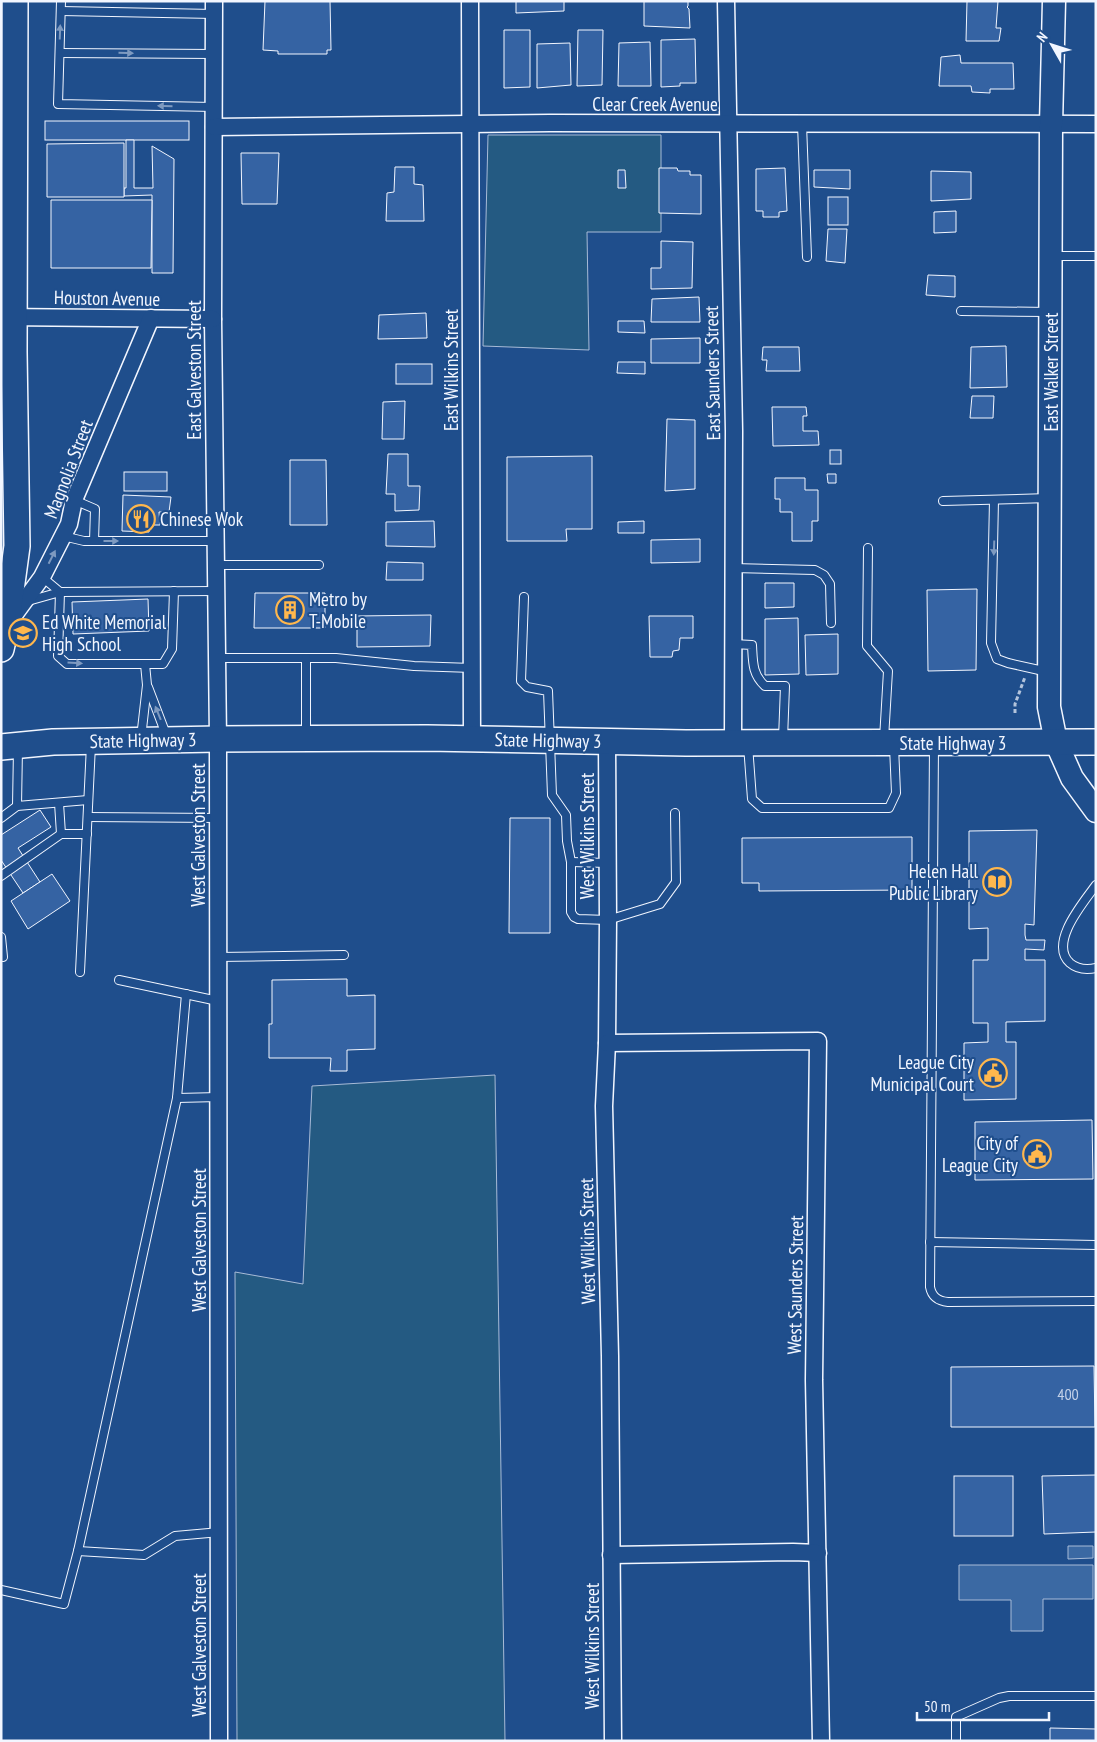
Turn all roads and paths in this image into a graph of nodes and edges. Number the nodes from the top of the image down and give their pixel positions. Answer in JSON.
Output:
{"nodes":[{"id":1,"x":15,"y":1,"type":"edge"},
{"id":2,"x":61,"y":1,"type":"edge"},
{"id":3,"x":470,"y":1,"type":"edge"},
{"id":4,"x":726,"y":1,"type":"edge"},
{"id":5,"x":1054,"y":1,"type":"edge"},
{"id":6,"x":214,"y":8,"type":"edge"},
{"id":7,"x":61,"y":11,"type":"junction"},
{"id":8,"x":60,"y":53,"type":"junction"},
{"id":9,"x":214,"y":54,"type":"junction"},
{"id":10,"x":214,"y":107,"type":"junction"},
{"id":11,"x":728,"y":124,"type":"junction"},
{"id":12,"x":802,"y":124,"type":"junction"},
{"id":13,"x":1096,"y":124,"type":"edge"},
{"id":14,"x":470,"y":125,"type":"junction"},
{"id":15,"x":1050,"y":125,"type":"junction"},
{"id":16,"x":214,"y":127,"type":"junction"},
{"id":17,"x":1050,"y":256,"type":"junction"},
{"id":18,"x":1096,"y":256,"type":"edge"},
{"id":19,"x":807,"y":257,"type":"dead end"},
{"id":20,"x":961,"y":311,"type":"dead end"},
{"id":21,"x":1051,"y":312,"type":"junction"},
{"id":22,"x":8,"y":317,"type":"edge"},
{"id":23,"x":152,"y":318,"type":"junction"},
{"id":24,"x":213,"y":319,"type":"junction"},
{"id":25,"x":1051,"y":498,"type":"junction"},
{"id":26,"x":74,"y":500,"type":"junction"},
{"id":27,"x":994,"y":500,"type":"junction"},
{"id":28,"x":943,"y":502,"type":"dead end"},
{"id":29,"x":66,"y":530,"type":"junction"},
{"id":30,"x":94,"y":541,"type":"junction"},
{"id":31,"x":215,"y":541,"type":"junction"},
{"id":32,"x":868,"y":548,"type":"dead end"},
{"id":33,"x":319,"y":564,"type":"dead end"},
{"id":34,"x":216,"y":565,"type":"junction"},
{"id":35,"x":733,"y":568,"type":"junction"},
{"id":36,"x":42,"y":577,"type":"junction"},
{"id":37,"x":174,"y":591,"type":"junction"},
{"id":38,"x":216,"y":591,"type":"junction"},
{"id":39,"x":60,"y":592,"type":"junction"},
{"id":40,"x":524,"y":597,"type":"dead end"},
{"id":41,"x":24,"y":602,"type":"junction"},
{"id":42,"x":831,"y":623,"type":"dead end"},
{"id":43,"x":4,"y":638,"type":"edge"},
{"id":44,"x":733,"y":644,"type":"junction"},
{"id":45,"x":217,"y":658,"type":"junction"},
{"id":46,"x":306,"y":658,"type":"junction"},
{"id":47,"x":145,"y":664,"type":"junction"},
{"id":48,"x":472,"y":668,"type":"junction"},
{"id":49,"x":1050,"y":672,"type":"junction"},
{"id":50,"x":147,"y":686,"type":"junction"},
{"id":51,"x":218,"y":738,"type":"junction"},
{"id":52,"x":306,"y":738,"type":"junction"},
{"id":53,"x":472,"y":738,"type":"junction"},
{"id":54,"x":141,"y":740,"type":"junction"},
{"id":55,"x":168,"y":740,"type":"junction"},
{"id":56,"x":551,"y":740,"type":"junction"},
{"id":57,"x":91,"y":741,"type":"junction"},
{"id":58,"x":606,"y":741,"type":"junction"},
{"id":59,"x":1056,"y":742,"type":"junction"},
{"id":60,"x":1096,"y":742,"type":"edge"},
{"id":61,"x":741,"y":743,"type":"junction"},
{"id":62,"x":783,"y":743,"type":"junction"},
{"id":63,"x":889,"y":743,"type":"junction"},
{"id":64,"x":934,"y":743,"type":"junction"},
{"id":65,"x":10,"y":746,"type":"edge"},
{"id":66,"x":88,"y":800,"type":"junction"},
{"id":67,"x":59,"y":803,"type":"junction"},
{"id":68,"x":17,"y":806,"type":"junction"},
{"id":69,"x":1096,"y":811,"type":"edge"},
{"id":70,"x":675,"y":813,"type":"dead end"},
{"id":71,"x":88,"y":817,"type":"junction"},
{"id":72,"x":1,"y":818,"type":"edge"},
{"id":73,"x":218,"y":818,"type":"junction"},
{"id":74,"x":61,"y":834,"type":"junction"},
{"id":75,"x":87,"y":834,"type":"junction"},
{"id":76,"x":571,"y":862,"type":"junction"},
{"id":77,"x":607,"y":863,"type":"junction"},
{"id":78,"x":1,"y":876,"type":"edge"},
{"id":79,"x":1096,"y":885,"type":"edge"},
{"id":80,"x":608,"y":920,"type":"junction"},
{"id":81,"x":1,"y":937,"type":"edge"},
{"id":82,"x":344,"y":955,"type":"dead end"},
{"id":83,"x":3,"y":957,"type":"dead end"},
{"id":84,"x":218,"y":957,"type":"junction"},
{"id":85,"x":1096,"y":968,"type":"edge"},
{"id":86,"x":80,"y":972,"type":"dead end"},
{"id":87,"x":119,"y":980,"type":"dead end"},
{"id":88,"x":186,"y":994,"type":"junction"},
{"id":89,"x":218,"y":1001,"type":"junction"},
{"id":90,"x":607,"y":1043,"type":"junction"},
{"id":91,"x":219,"y":1097,"type":"junction"},
{"id":92,"x":177,"y":1098,"type":"junction"},
{"id":93,"x":930,"y":1242,"type":"junction"},
{"id":94,"x":1096,"y":1245,"type":"edge"},
{"id":95,"x":1096,"y":1301,"type":"edge"},
{"id":96,"x":220,"y":1532,"type":"junction"},
{"id":97,"x":78,"y":1551,"type":"junction"},
{"id":98,"x":818,"y":1553,"type":"junction"},
{"id":99,"x":612,"y":1555,"type":"junction"},
{"id":100,"x":1,"y":1590,"type":"edge"},
{"id":101,"x":1096,"y":1696,"type":"edge"},
{"id":102,"x":219,"y":1741,"type":"edge"},
{"id":103,"x":613,"y":1741,"type":"edge"},
{"id":104,"x":821,"y":1741,"type":"edge"},
{"id":105,"x":956,"y":1741,"type":"edge"}],
"edges":[{"from":1,"to":22,"type":"main road"},
{"from":2,"to":7,"type":"lane"},
{"from":3,"to":14,"type":"street","name":"East Wilkins Street"},
{"from":4,"to":11,"type":"street","name":"East Saunders Street"},
{"from":5,"to":15,"type":"street","name":"East Walker Street"},
{"from":6,"to":7,"type":"lane"},
{"from":6,"to":9,"type":"street","name":"East Galveston Street"},
{"from":8,"to":7,"type":"lane","one_way":true},
{"from":8,"to":9,"type":"lane","one_way":true},
{"from":10,"to":8,"type":"lane","one_way":true},
{"from":9,"to":10,"type":"street","name":"East Galveston Street"},
{"from":10,"to":16,"type":"street","name":"East Galveston Street"},
{"from":11,"to":12,"type":"street","name":"Clear Creek Avenue"},
{"from":11,"to":14,"type":"street","name":"Clear Creek Avenue"},
{"from":11,"to":35,"type":"street","name":"East Saunders Street"},
{"from":12,"to":15,"type":"street","name":"Clear Creek Avenue"},
{"from":12,"to":19,"type":"lane"},
{"from":13,"to":15,"type":"street","name":"Clear Creek Avenue"},
{"from":14,"to":16,"type":"street","name":"Clear Creek Avenue"},
{"from":14,"to":48,"type":"street","name":"East Wilkins Street"},
{"from":15,"to":17,"type":"street","name":"East Walker Street"},
{"from":16,"to":24,"type":"street","name":"East Galveston Street"},
{"from":17,"to":18,"type":"lane"},
{"from":17,"to":21,"type":"street","name":"East Walker Street"},
{"from":20,"to":21,"type":"lane"},
{"from":21,"to":25,"type":"street","name":"East Walker Street"},
{"from":22,"to":23,"type":"street","name":"Houston Avenue"},
{"from":22,"to":43,"type":"main road"},
{"from":23,"to":24,"type":"street","name":"Houston Avenue"},
{"from":23,"to":26,"type":"street","name":"Magnolia Street"},
{"from":24,"to":31,"type":"street","name":"East Galveston Street"},
{"from":25,"to":27,"type":"lane"},
{"from":25,"to":49,"type":"street","name":"East Walker Street"},
{"from":26,"to":29,"type":"street","name":"Magnolia Street"},
{"from":26,"to":30,"type":"lane"},
{"from":27,"to":28,"type":"lane"},
{"from":27,"to":49,"type":"lane","one_way":true},
{"from":29,"to":30,"type":"lane"},
{"from":36,"to":29,"type":"street","name":"Magnolia Street","one_way":true},
{"from":30,"to":31,"type":"lane","one_way":true},
{"from":31,"to":34,"type":"street","name":"East Galveston Street"},
{"from":32,"to":63,"type":"lane"},
{"from":33,"to":34,"type":"lane"},
{"from":34,"to":38,"type":"street","name":"East Galveston Street"},
{"from":35,"to":42,"type":"lane"},
{"from":35,"to":44,"type":"street","name":"East Saunders Street"},
{"from":36,"to":39,"type":"lane"},
{"from":36,"to":41,"type":"street","name":"Magnolia Street"},
{"from":37,"to":38,"type":"lane"},
{"from":37,"to":39,"type":"lane"},
{"from":37,"to":47,"type":"lane"},
{"from":38,"to":45,"type":"street","name":"East Galveston Street"},
{"from":39,"to":41,"type":"lane"},
{"from":39,"to":47,"type":"lane","one_way":true},
{"from":40,"to":56,"type":"lane"},
{"from":41,"to":43,"type":"street","name":"Magnolia Street"},
{"from":44,"to":61,"type":"street","name":"East Saunders Street"},
{"from":44,"to":62,"type":"lane"},
{"from":45,"to":46,"type":"lane"},
{"from":45,"to":51,"type":"street","name":"East Galveston Street"},
{"from":46,"to":48,"type":"lane"},
{"from":46,"to":52,"type":"lane"},
{"from":47,"to":50,"type":"lane"},
{"from":48,"to":53,"type":"street","name":"East Wilkins Street"},
{"from":49,"to":59,"type":"street","name":"East Walker Street"},
{"from":50,"to":54,"type":"lane"},
{"from":55,"to":50,"type":"lane","one_way":true},
{"from":51,"to":52,"type":"main road","name":"State Highway 3"},
{"from":51,"to":55,"type":"main road","name":"State Highway 3"},
{"from":51,"to":73,"type":"street","name":"West Galveston Street"},
{"from":52,"to":53,"type":"main road","name":"State Highway 3"},
{"from":53,"to":56,"type":"main road","name":"State Highway 3"},
{"from":54,"to":55,"type":"main road","name":"State Highway 3"},
{"from":54,"to":57,"type":"main road","name":"State Highway 3"},
{"from":56,"to":58,"type":"main road","name":"State Highway 3"},
{"from":56,"to":76,"type":"lane"},
{"from":57,"to":65,"type":"main road","name":"State Highway 3"},
{"from":57,"to":66,"type":"lane"},
{"from":58,"to":61,"type":"main road","name":"State Highway 3"},
{"from":58,"to":77,"type":"street","name":"West Wilkins Street"},
{"from":59,"to":60,"type":"main road","name":"State Highway 3"},
{"from":59,"to":64,"type":"main road","name":"State Highway 3"},
{"from":59,"to":69,"type":"street","name":"East Walker Street"},
{"from":61,"to":62,"type":"main road","name":"State Highway 3"},
{"from":61,"to":63,"type":"lane"},
{"from":62,"to":63,"type":"main road","name":"State Highway 3"},
{"from":63,"to":64,"type":"main road","name":"State Highway 3"},
{"from":64,"to":93,"type":"lane"},
{"from":65,"to":68,"type":"lane"},
{"from":66,"to":67,"type":"lane"},
{"from":66,"to":71,"type":"lane"},
{"from":67,"to":68,"type":"lane"},
{"from":67,"to":74,"type":"lane"},
{"from":68,"to":72,"type":"lane"},
{"from":70,"to":80,"type":"lane"},
{"from":71,"to":73,"type":"lane"},
{"from":71,"to":75,"type":"lane"},
{"from":73,"to":84,"type":"street","name":"West Galveston Street"},
{"from":74,"to":75,"type":"lane"},
{"from":74,"to":78,"type":"lane"},
{"from":75,"to":86,"type":"lane"},
{"from":76,"to":77,"type":"lane"},
{"from":76,"to":80,"type":"lane"},
{"from":77,"to":80,"type":"street","name":"West Wilkins Street"},
{"from":79,"to":85,"type":"lane"},
{"from":80,"to":90,"type":"street","name":"West Wilkins Street"},
{"from":81,"to":83,"type":"lane"},
{"from":82,"to":84,"type":"lane"},
{"from":84,"to":89,"type":"street","name":"West Galveston Street"},
{"from":87,"to":88,"type":"lane"},
{"from":88,"to":89,"type":"lane"},
{"from":88,"to":92,"type":"lane"},
{"from":89,"to":91,"type":"street","name":"West Galveston Street"},
{"from":90,"to":98,"type":"street","name":"West Saunders Street"},
{"from":90,"to":99,"type":"street","name":"West Wilkins Street"},
{"from":91,"to":92,"type":"lane"},
{"from":91,"to":96,"type":"street","name":"West Galveston Street"},
{"from":92,"to":97,"type":"lane"},
{"from":93,"to":94,"type":"lane"},
{"from":93,"to":95,"type":"lane"},
{"from":96,"to":97,"type":"lane"},
{"from":96,"to":102,"type":"street","name":"West Galveston Street"},
{"from":97,"to":100,"type":"lane"},
{"from":98,"to":99,"type":"street"},
{"from":98,"to":104,"type":"street","name":"West Saunders Street"},
{"from":99,"to":103,"type":"street","name":"West Wilkins Street"},
{"from":101,"to":105,"type":"lane"}]}
